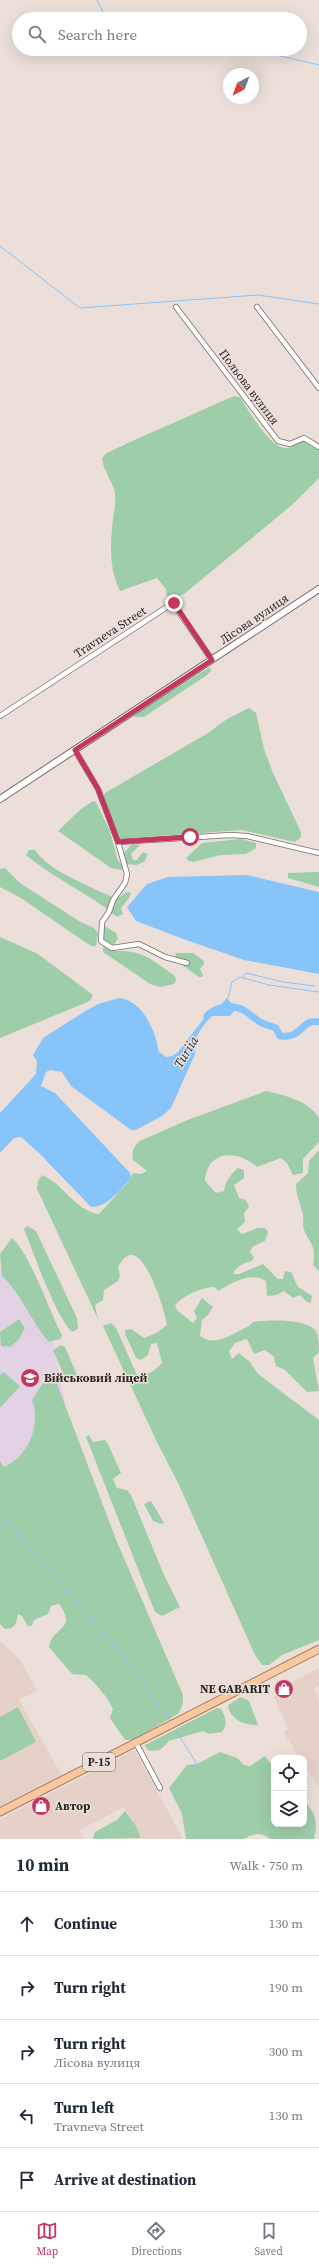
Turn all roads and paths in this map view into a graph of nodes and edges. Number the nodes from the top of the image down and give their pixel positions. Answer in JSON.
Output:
{"nodes":[{"id":1,"x":176,"y":307,"type":"dead end"},
{"id":2,"x":257,"y":307,"type":"dead end"},
{"id":3,"x":319,"y":388,"type":"edge"},
{"id":4,"x":319,"y":447,"type":"edge"},
{"id":5,"x":319,"y":589,"type":"edge"},
{"id":6,"x":212,"y":660,"type":"junction"},
{"id":7,"x":0,"y":716,"type":"edge"},
{"id":8,"x":75,"y":750,"type":"junction"},
{"id":9,"x":0,"y":799,"type":"edge"},
{"id":10,"x":118,"y":842,"type":"junction"},
{"id":11,"x":319,"y":853,"type":"edge"},
{"id":12,"x":187,"y":963,"type":"dead end"},
{"id":13,"x":319,"y":1649,"type":"edge"},
{"id":14,"x":136,"y":1743,"type":"junction"},
{"id":15,"x":160,"y":1788,"type":"dead end"},
{"id":16,"x":0,"y":1812,"type":"edge"}],
"edges":[{"from":1,"to":4,"type":"street","name":"Польова вулиця"},
{"from":2,"to":3,"type":"street"},
{"from":5,"to":6,"type":"street","name":"Лісова вулиця"},
{"from":6,"to":7,"type":"street","name":"Travneva Street"},
{"from":6,"to":8,"type":"street","name":"Лісова вулиця"},
{"from":8,"to":9,"type":"street","name":"Лісова вулиця"},
{"from":8,"to":10,"type":"street"},
{"from":10,"to":11,"type":"street"},
{"from":10,"to":12,"type":"street"},
{"from":13,"to":14,"type":"main road","number":"Р-15"},
{"from":14,"to":15,"type":"street"},
{"from":14,"to":16,"type":"main road","number":"Р-15"}]}
